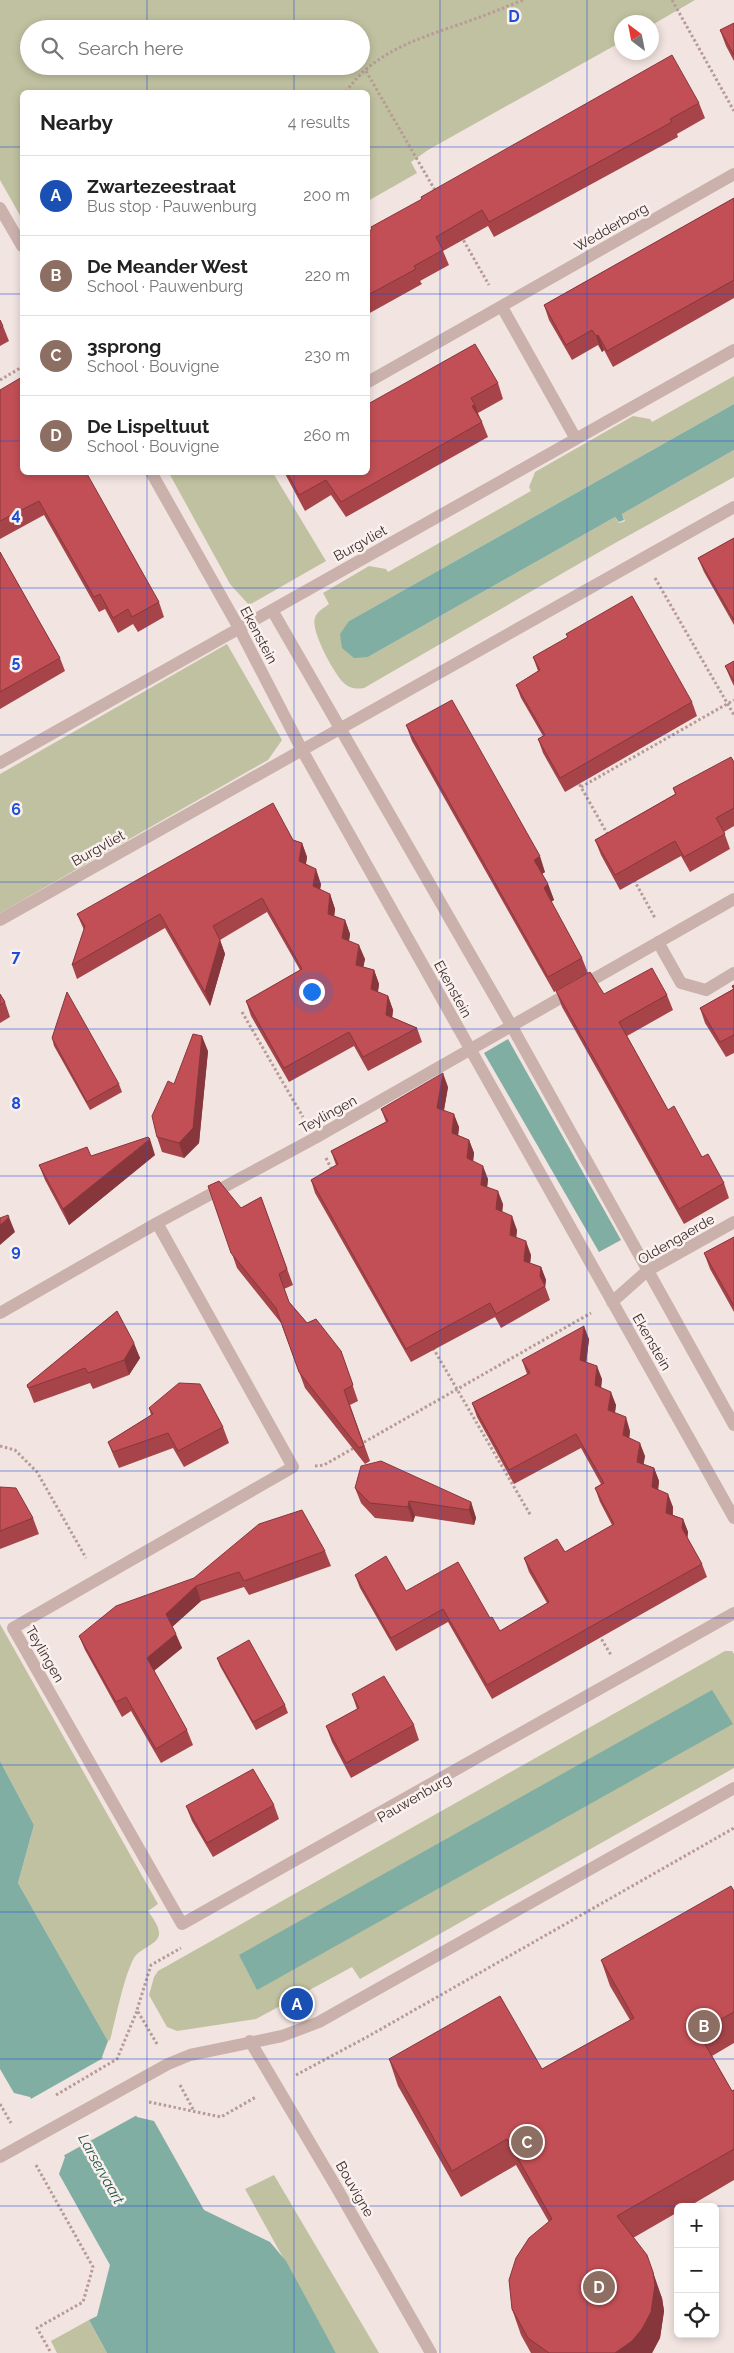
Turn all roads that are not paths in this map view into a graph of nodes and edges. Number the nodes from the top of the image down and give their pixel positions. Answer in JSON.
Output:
{"nodes":[{"id":1,"x":734,"y":174,"type":"edge"},
{"id":2,"x":0,"y":208,"type":"edge"},
{"id":3,"x":20,"y":243,"type":"edge"},
{"id":4,"x":502,"y":307,"type":"junction"},
{"id":5,"x":734,"y":350,"type":"edge"},
{"id":6,"x":370,"y":381,"type":"edge"},
{"id":7,"x":576,"y":439,"type":"junction"},
{"id":8,"x":153,"y":475,"type":"edge"},
{"id":9,"x":734,"y":508,"type":"edge"},
{"id":10,"x":272,"y":610,"type":"junction"},
{"id":11,"x":239,"y":628,"type":"junction"},
{"id":12,"x":341,"y":729,"type":"junction"},
{"id":13,"x":302,"y":750,"type":"junction"},
{"id":14,"x":0,"y":763,"type":"edge"},
{"id":15,"x":734,"y":899,"type":"edge"},
{"id":16,"x":0,"y":920,"type":"edge"},
{"id":17,"x":662,"y":940,"type":"junction"},
{"id":18,"x":734,"y":973,"type":"edge"},
{"id":19,"x":511,"y":1025,"type":"junction"},
{"id":20,"x":470,"y":1050,"type":"junction"},
{"id":21,"x":734,"y":1222,"type":"edge"},
{"id":22,"x":157,"y":1224,"type":"junction"},
{"id":23,"x":647,"y":1271,"type":"junction"},
{"id":24,"x":612,"y":1302,"type":"junction"},
{"id":25,"x":0,"y":1313,"type":"edge"},
{"id":26,"x":734,"y":1424,"type":"edge"},
{"id":27,"x":734,"y":1518,"type":"edge"},
{"id":28,"x":734,"y":1613,"type":"edge"},
{"id":29,"x":734,"y":1788,"type":"edge"},
{"id":30,"x":182,"y":1924,"type":"joint"},
{"id":31,"x":250,"y":2041,"type":"junction"},
{"id":32,"x":0,"y":2156,"type":"edge"},
{"id":33,"x":431,"y":2353,"type":"edge"}],
"edges":[{"from":1,"to":4,"type":"street","name":"Wedderborg"},
{"from":2,"to":3,"type":"street"},
{"from":4,"to":6,"type":"street","name":"Wedderborg"},
{"from":4,"to":7,"type":"street"},
{"from":5,"to":7,"type":"street","name":"Burgvliet"},
{"from":7,"to":10,"type":"street","name":"Burgvliet"},
{"from":8,"to":11,"type":"street","name":"Ekenstein"},
{"from":9,"to":12,"type":"street","name":"Burgvliet"},
{"from":10,"to":11,"type":"street","name":"Burgvliet"},
{"from":10,"to":12,"type":"street","name":"Ekenstein"},
{"from":11,"to":13,"type":"street","name":"Ekenstein"},
{"from":11,"to":14,"type":"street","name":"Burgvliet"},
{"from":12,"to":13,"type":"street","name":"Burgvliet"},
{"from":12,"to":19,"type":"street","name":"Ekenstein"},
{"from":13,"to":16,"type":"street","name":"Burgvliet"},
{"from":13,"to":20,"type":"street","name":"Ekenstein"},
{"from":15,"to":17,"type":"street","name":"Teylingen"},
{"from":17,"to":18,"type":"street"},
{"from":17,"to":19,"type":"street","name":"Teylingen"},
{"from":19,"to":20,"type":"street","name":"Teylingen"},
{"from":19,"to":23,"type":"street","name":"Ekenstein"},
{"from":20,"to":22,"type":"street","name":"Teylingen"},
{"from":20,"to":24,"type":"street","name":"Ekenstein"},
{"from":21,"to":23,"type":"street","name":"Oldengaerde"},
{"from":22,"to":25,"type":"street","name":"Teylingen"},
{"from":22,"to":30,"type":"street","name":"Teylingen"},
{"from":23,"to":24,"type":"street","name":"Oldengaerde"},
{"from":23,"to":26,"type":"street","name":"Ekenstein"},
{"from":24,"to":27,"type":"street","name":"Ekenstein"},
{"from":28,"to":30,"type":"street","name":"Pauwenburg"},
{"from":29,"to":31,"type":"street"},
{"from":31,"to":32,"type":"street"},
{"from":31,"to":33,"type":"street","name":"Bouvigne"}]}
